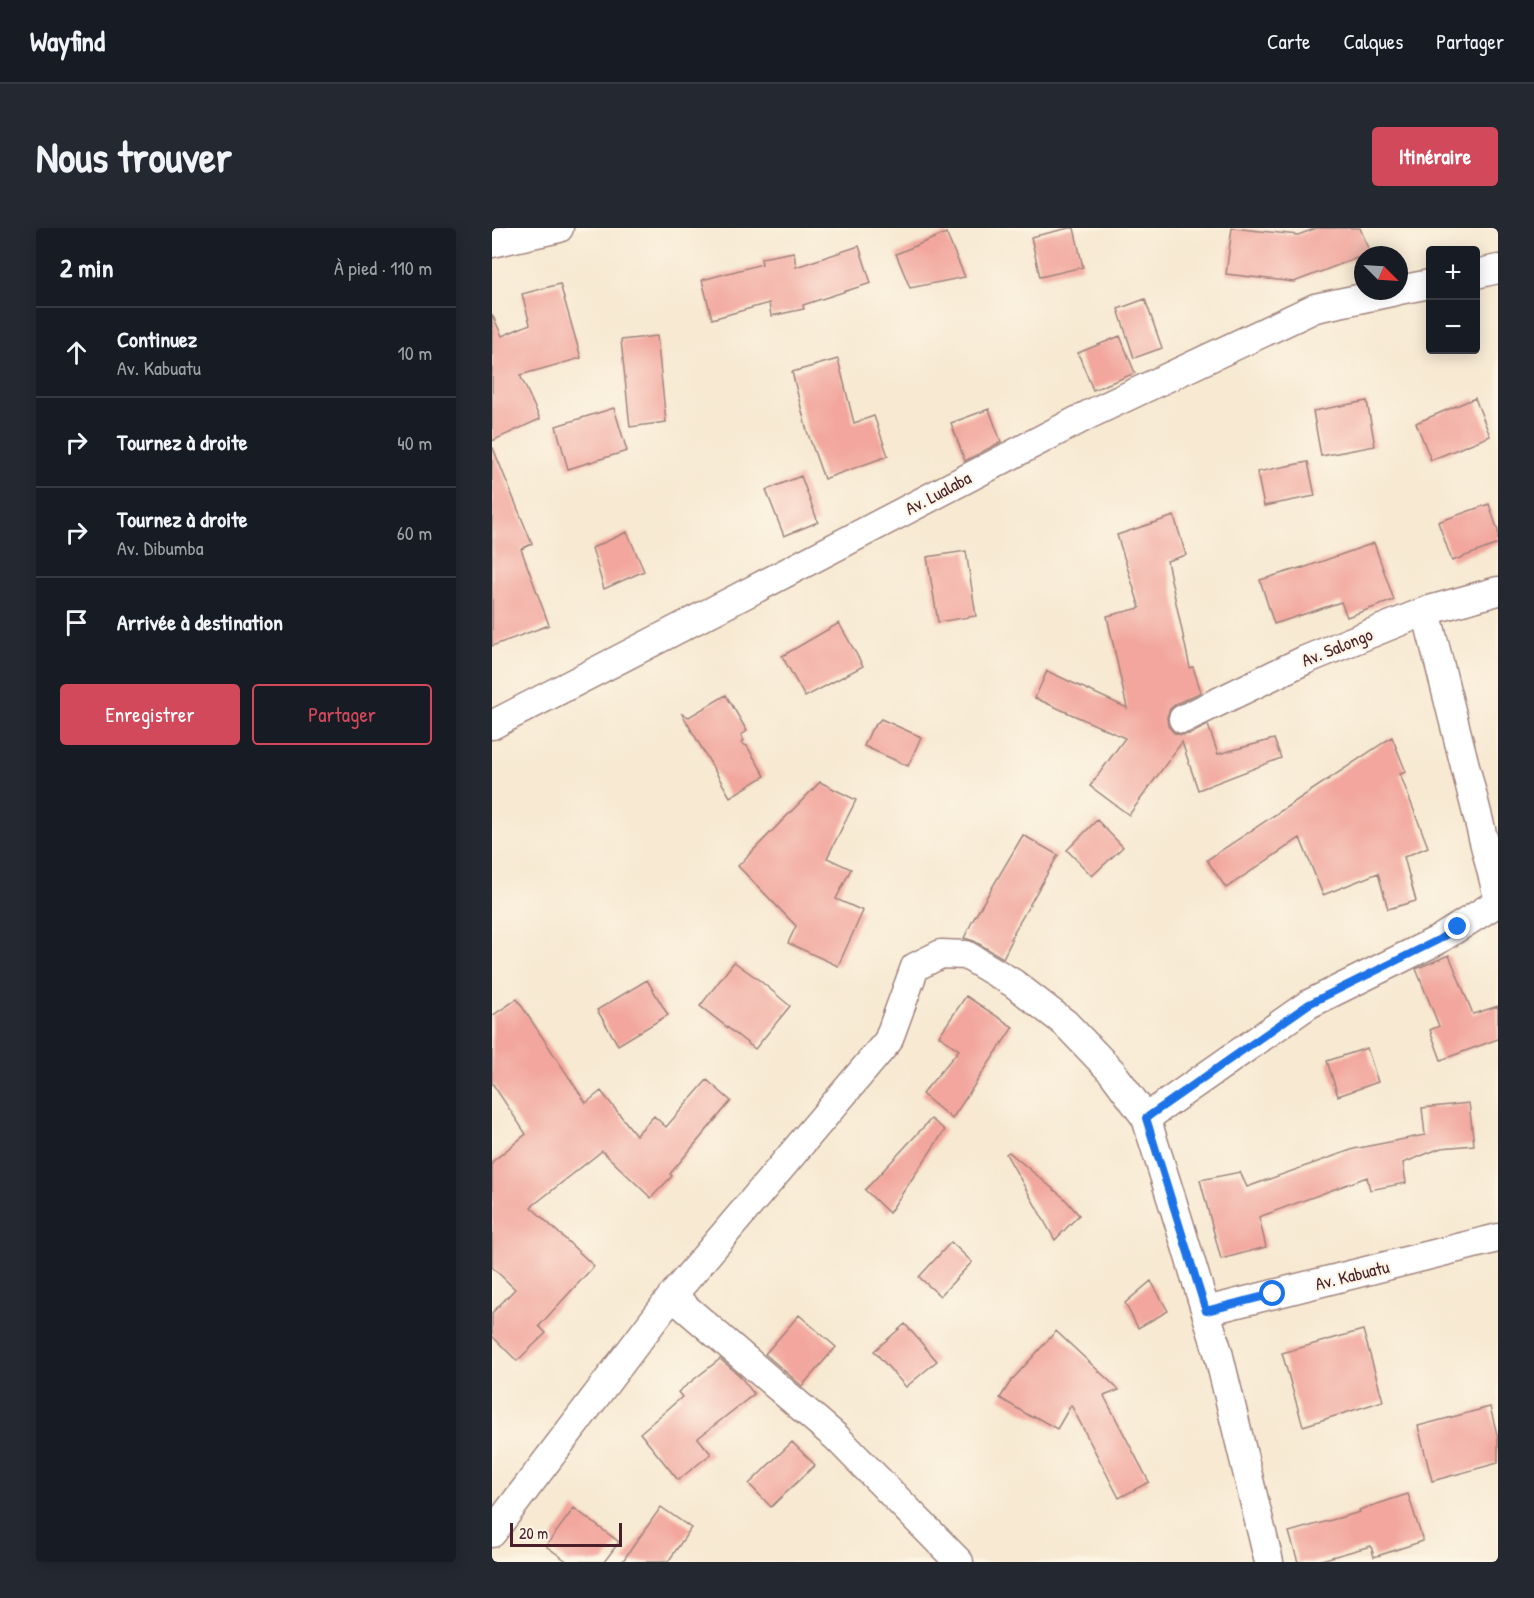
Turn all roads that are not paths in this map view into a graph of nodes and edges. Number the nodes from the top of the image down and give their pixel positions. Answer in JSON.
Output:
{"nodes":[{"id":1,"x":559,"y":228,"type":"edge"},
{"id":2,"x":492,"y":243,"type":"edge"},
{"id":3,"x":1498,"y":269,"type":"edge"},
{"id":4,"x":1480,"y":273,"type":"edge"},
{"id":5,"x":1426,"y":285,"type":"edge"},
{"id":6,"x":1408,"y":289,"type":"edge"},
{"id":7,"x":1354,"y":300,"type":"edge"},
{"id":8,"x":1498,"y":591,"type":"edge"},
{"id":9,"x":1426,"y":611,"type":"junction"},
{"id":10,"x":1183,"y":719,"type":"dead end"},
{"id":11,"x":492,"y":725,"type":"edge"},
{"id":12,"x":1498,"y":897,"type":"edge"},
{"id":13,"x":1498,"y":902,"type":"edge"},
{"id":14,"x":1146,"y":1118,"type":"junction"},
{"id":15,"x":1498,"y":1238,"type":"edge"},
{"id":16,"x":672,"y":1296,"type":"junction"},
{"id":17,"x":1206,"y":1311,"type":"junction"},
{"id":18,"x":492,"y":1533,"type":"edge"},
{"id":19,"x":958,"y":1562,"type":"edge"},
{"id":20,"x":1269,"y":1562,"type":"edge"}],
"edges":[{"from":1,"to":2,"type":"street"},
{"from":3,"to":4,"type":"street"},
{"from":5,"to":6,"type":"street","name":"Av. Lualaba"},
{"from":7,"to":11,"type":"street","name":"Av. Lualaba"},
{"from":8,"to":9,"type":"street","name":"Av. Salongo"},
{"from":9,"to":10,"type":"street","name":"Av. Salongo"},
{"from":9,"to":12,"type":"street"},
{"from":13,"to":14,"type":"street"},
{"from":14,"to":16,"type":"street"},
{"from":14,"to":17,"type":"street"},
{"from":15,"to":17,"type":"street","name":"Av. Kabuatu"},
{"from":16,"to":18,"type":"street"},
{"from":16,"to":19,"type":"street"},
{"from":17,"to":20,"type":"street"}]}
